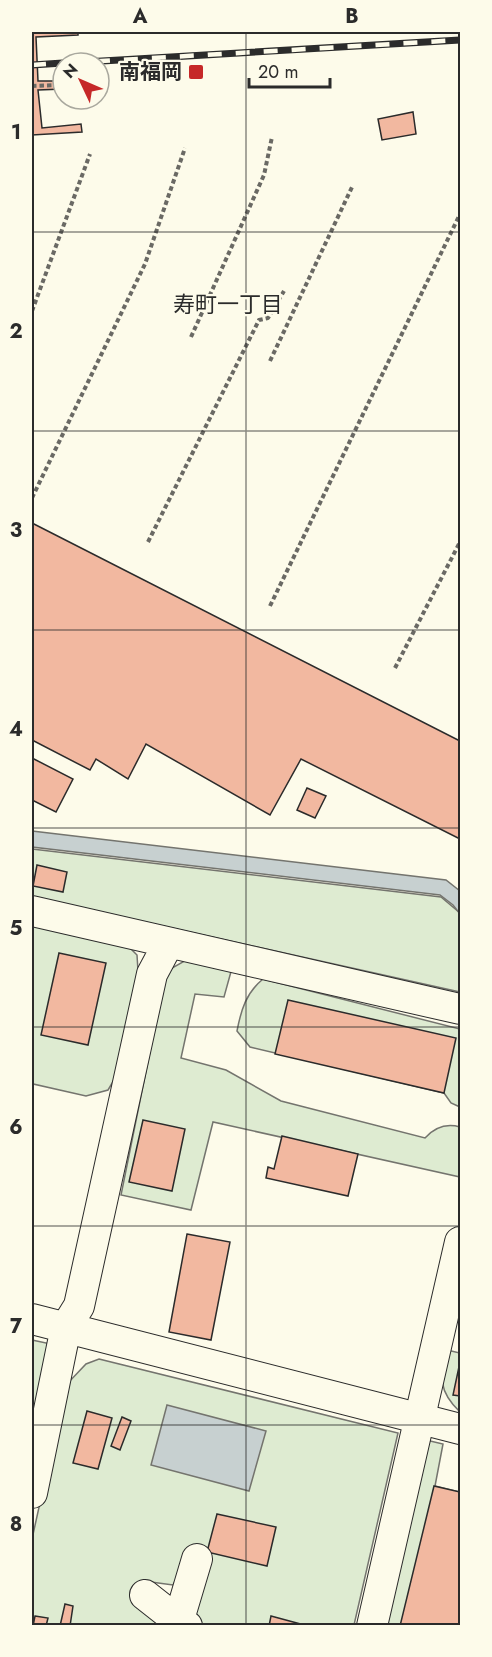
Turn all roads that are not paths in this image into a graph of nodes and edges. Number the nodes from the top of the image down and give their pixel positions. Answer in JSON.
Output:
{"nodes":[{"id":1,"x":32,"y":911,"type":"edge"},
{"id":2,"x":168,"y":944,"type":"junction"},
{"id":3,"x":460,"y":1009,"type":"edge"},
{"id":4,"x":460,"y":1242,"type":"edge"},
{"id":5,"x":32,"y":1319,"type":"edge"},
{"id":6,"x":66,"y":1327,"type":"junction"},
{"id":7,"x":421,"y":1419,"type":"junction"},
{"id":8,"x":460,"y":1429,"type":"edge"},
{"id":9,"x":32,"y":1493,"type":"edge"},
{"id":10,"x":197,"y":1559,"type":"dead end"},
{"id":11,"x":145,"y":1595,"type":"dead end"},
{"id":12,"x":181,"y":1624,"type":"edge"},
{"id":13,"x":372,"y":1626,"type":"edge"}],
"edges":[{"from":1,"to":2,"type":"lane"},
{"from":2,"to":3,"type":"lane"},
{"from":2,"to":6,"type":"lane"},
{"from":4,"to":7,"type":"lane"},
{"from":5,"to":6,"type":"lane"},
{"from":6,"to":7,"type":"lane"},
{"from":6,"to":9,"type":"lane"},
{"from":7,"to":8,"type":"lane"},
{"from":7,"to":13,"type":"lane"},
{"from":10,"to":12,"type":"lane"},
{"from":11,"to":12,"type":"lane"}]}
